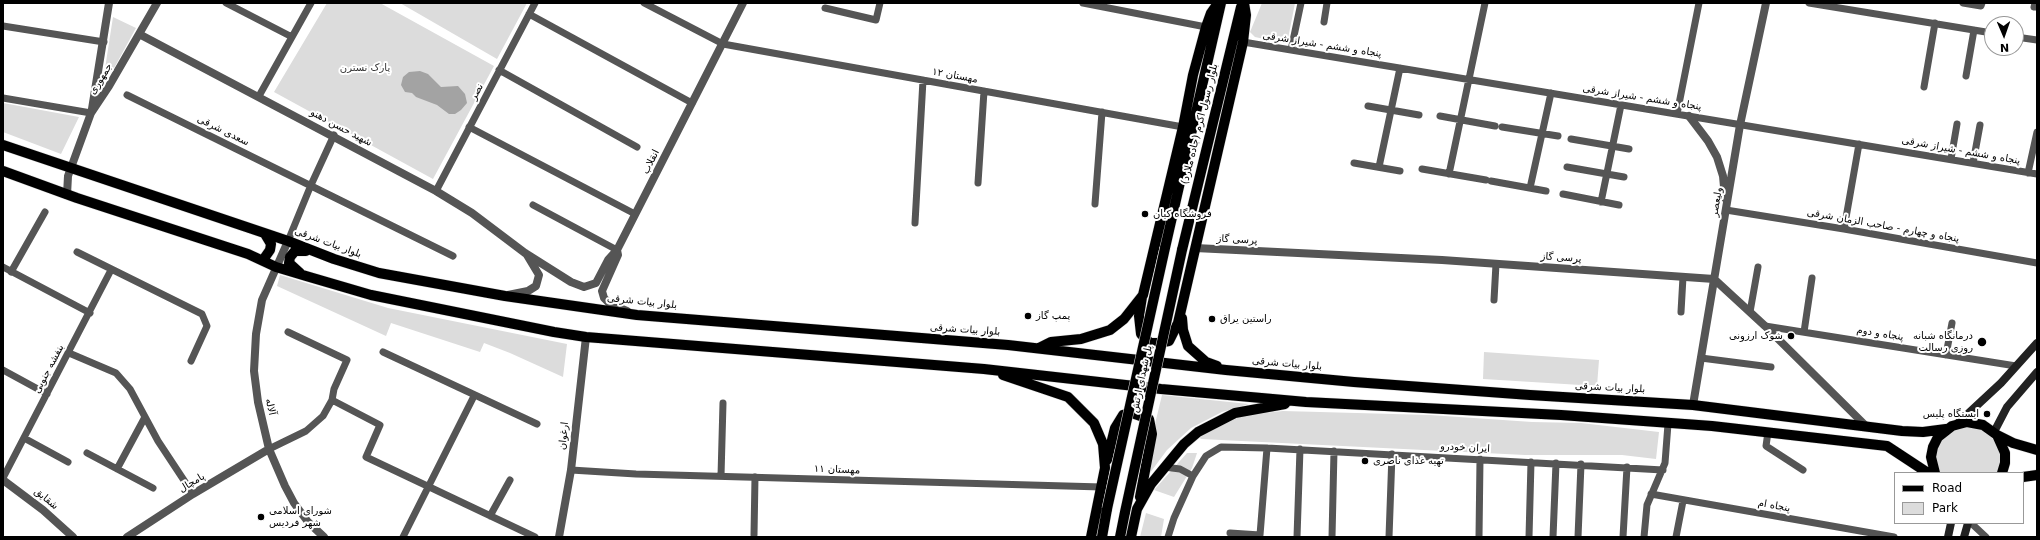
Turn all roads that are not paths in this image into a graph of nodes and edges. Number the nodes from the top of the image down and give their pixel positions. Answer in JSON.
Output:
{"nodes":[{"id":1,"x":109,"y":3,"type":"edge"},
{"id":2,"x":157,"y":3,"type":"edge"},
{"id":3,"x":226,"y":3,"type":"edge"},
{"id":4,"x":311,"y":3,"type":"edge"},
{"id":5,"x":535,"y":3,"type":"edge"},
{"id":6,"x":644,"y":3,"type":"edge"},
{"id":7,"x":743,"y":3,"type":"edge"},
{"id":8,"x":880,"y":3,"type":"edge"},
{"id":9,"x":1082,"y":3,"type":"edge"},
{"id":10,"x":1218,"y":3,"type":"edge"},
{"id":11,"x":1221,"y":3,"type":"edge"},
{"id":12,"x":1243,"y":3,"type":"edge"},
{"id":13,"x":1301,"y":3,"type":"edge"},
{"id":14,"x":1327,"y":3,"type":"edge"},
{"id":15,"x":1485,"y":3,"type":"edge"},
{"id":16,"x":1700,"y":3,"type":"edge"},
{"id":17,"x":1766,"y":3,"type":"edge"},
{"id":18,"x":1809,"y":3,"type":"edge"},
{"id":19,"x":1963,"y":3,"type":"edge"},
{"id":20,"x":1982,"y":3,"type":"edge"},
{"id":21,"x":2035,"y":3,"type":"edge"},
{"id":22,"x":1832,"y":5,"type":"edge"},
{"id":23,"x":2037,"y":7,"type":"edge"},
{"id":24,"x":825,"y":8,"type":"dead end"},
{"id":25,"x":529,"y":14,"type":"junction"},
{"id":26,"x":1324,"y":22,"type":"dead end"},
{"id":27,"x":1935,"y":23,"type":"junction"},
{"id":28,"x":3,"y":26,"type":"edge"},
{"id":29,"x":1206,"y":27,"type":"junction"},
{"id":30,"x":1974,"y":30,"type":"junction"},
{"id":31,"x":1984,"y":32,"type":"edge"},
{"id":32,"x":139,"y":34,"type":"junction"},
{"id":33,"x":292,"y":37,"type":"junction"},
{"id":34,"x":2024,"y":38,"type":"edge"},
{"id":35,"x":2037,"y":40,"type":"edge"},
{"id":36,"x":104,"y":42,"type":"junction"},
{"id":37,"x":1243,"y":42,"type":"junction"},
{"id":38,"x":723,"y":44,"type":"junction"},
{"id":39,"x":1292,"y":50,"type":"junction"},
{"id":40,"x":1400,"y":68,"type":"junction"},
{"id":41,"x":500,"y":70,"type":"junction"},
{"id":42,"x":1966,"y":76,"type":"dead end"},
{"id":43,"x":922,"y":80,"type":"junction"},
{"id":44,"x":1470,"y":80,"type":"junction"},
{"id":45,"x":1924,"y":87,"type":"dead end"},
{"id":46,"x":984,"y":91,"type":"junction"},
{"id":47,"x":1550,"y":93,"type":"junction"},
{"id":48,"x":127,"y":95,"type":"dead end"},
{"id":49,"x":259,"y":96,"type":"junction"},
{"id":50,"x":3,"y":98,"type":"edge"},
{"id":51,"x":692,"y":103,"type":"junction"},
{"id":52,"x":1621,"y":105,"type":"junction"},
{"id":53,"x":1368,"y":106,"type":"dead end"},
{"id":54,"x":1391,"y":110,"type":"junction"},
{"id":55,"x":1102,"y":112,"type":"junction"},
{"id":56,"x":91,"y":113,"type":"junction"},
{"id":57,"x":1677,"y":114,"type":"junction"},
{"id":58,"x":1419,"y":115,"type":"dead end"},
{"id":59,"x":1440,"y":116,"type":"dead end"},
{"id":60,"x":1689,"y":116,"type":"junction"},
{"id":61,"x":1461,"y":120,"type":"junction"},
{"id":62,"x":1957,"y":124,"type":"dead end"},
{"id":63,"x":1980,"y":124,"type":"dead end"},
{"id":64,"x":1740,"y":125,"type":"junction"},
{"id":65,"x":469,"y":127,"type":"junction"},
{"id":66,"x":1183,"y":127,"type":"junction"},
{"id":67,"x":2037,"y":132,"type":"edge"},
{"id":68,"x":1542,"y":133,"type":"junction"},
{"id":69,"x":334,"y":135,"type":"junction"},
{"id":70,"x":1558,"y":136,"type":"dead end"},
{"id":71,"x":1572,"y":139,"type":"dead end"},
{"id":72,"x":1859,"y":144,"type":"junction"},
{"id":73,"x":3,"y":145,"type":"edge"},
{"id":74,"x":637,"y":147,"type":"dead end"},
{"id":75,"x":1613,"y":147,"type":"junction"},
{"id":76,"x":1629,"y":149,"type":"dead end"},
{"id":77,"x":1951,"y":159,"type":"junction"},
{"id":78,"x":1354,"y":163,"type":"dead end"},
{"id":79,"x":1973,"y":163,"type":"junction"},
{"id":80,"x":1379,"y":167,"type":"junction"},
{"id":81,"x":1567,"y":167,"type":"dead end"},
{"id":82,"x":71,"y":169,"type":"junction"},
{"id":83,"x":1422,"y":169,"type":"dead end"},
{"id":84,"x":1400,"y":170,"type":"dead end"},
{"id":85,"x":3,"y":172,"type":"edge"},
{"id":86,"x":2028,"y":173,"type":"junction"},
{"id":87,"x":1449,"y":174,"type":"junction"},
{"id":88,"x":1607,"y":174,"type":"junction"},
{"id":89,"x":2037,"y":174,"type":"edge"},
{"id":90,"x":1624,"y":177,"type":"dead end"},
{"id":91,"x":978,"y":183,"type":"dead end"},
{"id":92,"x":310,"y":185,"type":"junction"},
{"id":93,"x":1530,"y":188,"type":"junction"},
{"id":94,"x":436,"y":190,"type":"junction"},
{"id":95,"x":1546,"y":191,"type":"dead end"},
{"id":96,"x":1563,"y":194,"type":"dead end"},
{"id":97,"x":67,"y":195,"type":"junction"},
{"id":98,"x":1601,"y":202,"type":"junction"},
{"id":99,"x":1095,"y":204,"type":"dead end"},
{"id":100,"x":533,"y":205,"type":"dead end"},
{"id":101,"x":1619,"y":206,"type":"dead end"},
{"id":102,"x":1726,"y":210,"type":"junction"},
{"id":103,"x":45,"y":212,"type":"dead end"},
{"id":104,"x":635,"y":214,"type":"junction"},
{"id":105,"x":915,"y":223,"type":"dead end"},
{"id":106,"x":1844,"y":229,"type":"junction"},
{"id":107,"x":265,"y":234,"type":"junction"},
{"id":108,"x":288,"y":241,"type":"junction"},
{"id":109,"x":1165,"y":248,"type":"joint"},
{"id":110,"x":1195,"y":248,"type":"junction"},
{"id":111,"x":617,"y":250,"type":"junction"},
{"id":112,"x":1182,"y":250,"type":"joint"},
{"id":113,"x":310,"y":251,"type":"junction"},
{"id":114,"x":77,"y":252,"type":"dead end"},
{"id":115,"x":525,"y":253,"type":"junction"},
{"id":116,"x":453,"y":256,"type":"dead end"},
{"id":117,"x":263,"y":260,"type":"junction"},
{"id":118,"x":2037,"y":263,"type":"edge"},
{"id":119,"x":1496,"y":264,"type":"junction"},
{"id":120,"x":3,"y":267,"type":"edge"},
{"id":121,"x":276,"y":267,"type":"junction"},
{"id":122,"x":1758,"y":267,"type":"dead end"},
{"id":123,"x":112,"y":270,"type":"junction"},
{"id":124,"x":11,"y":272,"type":"junction"},
{"id":125,"x":306,"y":276,"type":"junction"},
{"id":126,"x":1683,"y":277,"type":"junction"},
{"id":127,"x":1812,"y":278,"type":"dead end"},
{"id":128,"x":1714,"y":279,"type":"junction"},
{"id":129,"x":505,"y":296,"type":"junction"},
{"id":130,"x":1143,"y":296,"type":"junction"},
{"id":131,"x":1494,"y":300,"type":"dead end"},
{"id":132,"x":1182,"y":303,"type":"junction"},
{"id":133,"x":1681,"y":312,"type":"dead end"},
{"id":134,"x":1750,"y":312,"type":"junction"},
{"id":135,"x":90,"y":313,"type":"junction"},
{"id":136,"x":637,"y":315,"type":"junction"},
{"id":137,"x":1952,"y":323,"type":"dead end"},
{"id":138,"x":1765,"y":326,"type":"junction"},
{"id":139,"x":288,"y":332,"type":"dead end"},
{"id":140,"x":1804,"y":332,"type":"junction"},
{"id":141,"x":586,"y":337,"type":"junction"},
{"id":142,"x":2037,"y":343,"type":"edge"},
{"id":143,"x":1039,"y":348,"type":"junction"},
{"id":144,"x":383,"y":352,"type":"dead end"},
{"id":145,"x":69,"y":353,"type":"junction"},
{"id":146,"x":1946,"y":355,"type":"junction"},
{"id":147,"x":1701,"y":358,"type":"junction"},
{"id":148,"x":191,"y":361,"type":"dead end"},
{"id":149,"x":2016,"y":366,"type":"junction"},
{"id":150,"x":1771,"y":367,"type":"dead end"},
{"id":151,"x":984,"y":369,"type":"junction"},
{"id":152,"x":3,"y":370,"type":"edge"},
{"id":153,"x":1226,"y":370,"type":"junction"},
{"id":154,"x":2037,"y":372,"type":"edge"},
{"id":155,"x":47,"y":394,"type":"junction"},
{"id":156,"x":474,"y":396,"type":"junction"},
{"id":157,"x":1561,"y":397,"type":"junction"},
{"id":158,"x":1583,"y":399,"type":"junction"},
{"id":159,"x":332,"y":400,"type":"junction"},
{"id":160,"x":1306,"y":402,"type":"junction"},
{"id":161,"x":723,"y":403,"type":"dead end"},
{"id":162,"x":1693,"y":405,"type":"junction"},
{"id":163,"x":1561,"y":415,"type":"junction"},
{"id":164,"x":1583,"y":417,"type":"junction"},
{"id":165,"x":145,"y":418,"type":"junction"},
{"id":166,"x":1958,"y":423,"type":"junction"},
{"id":167,"x":537,"y":424,"type":"dead end"},
{"id":168,"x":1668,"y":424,"type":"junction"},
{"id":169,"x":1866,"y":426,"type":"junction"},
{"id":170,"x":1946,"y":429,"type":"junction"},
{"id":171,"x":1768,"y":432,"type":"junction"},
{"id":172,"x":1996,"y":434,"type":"junction"},
{"id":173,"x":24,"y":438,"type":"junction"},
{"id":174,"x":1267,"y":448,"type":"junction"},
{"id":175,"x":269,"y":449,"type":"junction"},
{"id":176,"x":1300,"y":449,"type":"junction"},
{"id":177,"x":2037,"y":450,"type":"edge"},
{"id":178,"x":1334,"y":451,"type":"junction"},
{"id":179,"x":87,"y":453,"type":"dead end"},
{"id":180,"x":1392,"y":454,"type":"junction"},
{"id":181,"x":1480,"y":459,"type":"junction"},
{"id":182,"x":68,"y":462,"type":"dead end"},
{"id":183,"x":1531,"y":462,"type":"junction"},
{"id":184,"x":1556,"y":463,"type":"junction"},
{"id":185,"x":1581,"y":464,"type":"junction"},
{"id":186,"x":1164,"y":467,"type":"junction"},
{"id":187,"x":1626,"y":467,"type":"junction"},
{"id":188,"x":1105,"y":468,"type":"junction"},
{"id":189,"x":118,"y":469,"type":"junction"},
{"id":190,"x":571,"y":470,"type":"junction"},
{"id":191,"x":1663,"y":470,"type":"junction"},
{"id":192,"x":1803,"y":470,"type":"dead end"},
{"id":193,"x":1926,"y":472,"type":"edge"},
{"id":194,"x":1935,"y":472,"type":"edge"},
{"id":195,"x":2002,"y":472,"type":"edge"},
{"id":196,"x":2037,"y":475,"type":"edge"},
{"id":197,"x":721,"y":476,"type":"junction"},
{"id":198,"x":1193,"y":476,"type":"junction"},
{"id":199,"x":756,"y":477,"type":"junction"},
{"id":200,"x":2024,"y":477,"type":"edge"},
{"id":201,"x":3,"y":479,"type":"edge"},
{"id":202,"x":510,"y":480,"type":"dead end"},
{"id":203,"x":430,"y":486,"type":"junction"},
{"id":204,"x":1102,"y":487,"type":"junction"},
{"id":205,"x":153,"y":488,"type":"dead end"},
{"id":206,"x":193,"y":494,"type":"junction"},
{"id":207,"x":1651,"y":494,"type":"junction"},
{"id":208,"x":1683,"y":501,"type":"junction"},
{"id":209,"x":1137,"y":509,"type":"junction"},
{"id":210,"x":490,"y":516,"type":"junction"},
{"id":211,"x":1950,"y":524,"type":"edge"},
{"id":212,"x":1970,"y":524,"type":"edge"},
{"id":213,"x":1971,"y":524,"type":"edge"},
{"id":214,"x":1230,"y":533,"type":"dead end"},
{"id":215,"x":754,"y":535,"type":"dead end"},
{"id":216,"x":73,"y":537,"type":"edge"},
{"id":217,"x":126,"y":537,"type":"edge"},
{"id":218,"x":324,"y":537,"type":"edge"},
{"id":219,"x":404,"y":537,"type":"edge"},
{"id":220,"x":535,"y":537,"type":"edge"},
{"id":221,"x":559,"y":537,"type":"edge"},
{"id":222,"x":1091,"y":537,"type":"edge"},
{"id":223,"x":1102,"y":537,"type":"edge"},
{"id":224,"x":1120,"y":537,"type":"edge"},
{"id":225,"x":1131,"y":537,"type":"edge"},
{"id":226,"x":1168,"y":537,"type":"edge"},
{"id":227,"x":1297,"y":537,"type":"edge"},
{"id":228,"x":1332,"y":537,"type":"edge"},
{"id":229,"x":1389,"y":537,"type":"edge"},
{"id":230,"x":1479,"y":537,"type":"edge"},
{"id":231,"x":1529,"y":537,"type":"edge"},
{"id":232,"x":1554,"y":537,"type":"edge"},
{"id":233,"x":1578,"y":537,"type":"edge"},
{"id":234,"x":1623,"y":537,"type":"edge"},
{"id":235,"x":1644,"y":537,"type":"edge"},
{"id":236,"x":1676,"y":537,"type":"edge"},
{"id":237,"x":1894,"y":537,"type":"edge"},
{"id":238,"x":1948,"y":537,"type":"edge"},
{"id":239,"x":1964,"y":537,"type":"edge"},
{"id":240,"x":1986,"y":537,"type":"edge"}],
"edges":[{"from":1,"to":36,"type":"street"},
{"from":2,"to":32,"type":"street","name":"جمهوری"},
{"from":3,"to":33,"type":"street"},
{"from":4,"to":33,"type":"street"},
{"from":5,"to":25,"type":"street","name":"نصر"},
{"from":6,"to":38,"type":"street","name":"مهستان ۱۲"},
{"from":7,"to":38,"type":"street","name":"انقلاب"},
{"from":8,"to":24,"type":"street"},
{"from":9,"to":29,"type":"street"},
{"from":10,"to":29,"type":"main road"},
{"from":11,"to":109,"type":"main road","name":"بلوار رسول اکرم (جاده ملارد)"},
{"from":12,"to":37,"type":"main road"},
{"from":12,"to":112,"type":"main road","name":"بلوار رسول اکرم (جاده ملارد)"},
{"from":13,"to":39,"type":"street"},
{"from":14,"to":26,"type":"street"},
{"from":15,"to":44,"type":"street"},
{"from":16,"to":57,"type":"street"},
{"from":17,"to":64,"type":"street","name":"ولیعصر"},
{"from":18,"to":22,"type":"street"},
{"from":19,"to":20,"type":"street"},
{"from":21,"to":23,"type":"street"},
{"from":22,"to":27,"type":"street"},
{"from":25,"to":41,"type":"street","name":"نصر"},
{"from":25,"to":51,"type":"street"},
{"from":27,"to":30,"type":"street"},
{"from":27,"to":45,"type":"street"},
{"from":28,"to":36,"type":"street"},
{"from":29,"to":66,"type":"main road"},
{"from":30,"to":31,"type":"street"},
{"from":30,"to":42,"type":"street"},
{"from":32,"to":49,"type":"street","name":"شهید حسن دهنو"},
{"from":32,"to":56,"type":"street","name":"جمهوری"},
{"from":33,"to":49,"type":"street"},
{"from":34,"to":35,"type":"street"},
{"from":36,"to":56,"type":"street"},
{"from":37,"to":39,"type":"street","name":"پنجاه و ششم - شیراز شرقی"},
{"from":37,"to":110,"type":"main road"},
{"from":38,"to":43,"type":"street","name":"مهستان ۱۲"},
{"from":38,"to":51,"type":"street","name":"انقلاب"},
{"from":39,"to":40,"type":"street","name":"پنجاه و ششم - شیراز شرقی"},
{"from":40,"to":44,"type":"street","name":"پنجاه و ششم - شیراز شرقی"},
{"from":40,"to":54,"type":"street"},
{"from":41,"to":65,"type":"street","name":"نصر"},
{"from":41,"to":74,"type":"street"},
{"from":43,"to":46,"type":"street","name":"مهستان ۱۲"},
{"from":43,"to":105,"type":"street"},
{"from":44,"to":47,"type":"street","name":"پنجاه و ششم - شیراز شرقی"},
{"from":44,"to":61,"type":"street"},
{"from":46,"to":55,"type":"street","name":"مهستان ۱۲"},
{"from":46,"to":91,"type":"street"},
{"from":47,"to":52,"type":"street","name":"پنجاه و ششم - شیراز شرقی"},
{"from":47,"to":68,"type":"street"},
{"from":48,"to":92,"type":"street","name":"سعدی شرقی"},
{"from":49,"to":69,"type":"street","name":"شهید حسن دهنو"},
{"from":50,"to":56,"type":"street"},
{"from":51,"to":104,"type":"street","name":"انقلاب"},
{"from":52,"to":57,"type":"street","name":"پنجاه و ششم - شیراز شرقی"},
{"from":52,"to":75,"type":"street"},
{"from":53,"to":54,"type":"street"},
{"from":54,"to":58,"type":"street"},
{"from":54,"to":80,"type":"street"},
{"from":55,"to":66,"type":"street","name":"مهستان ۱۲"},
{"from":55,"to":99,"type":"street"},
{"from":56,"to":82,"type":"street","name":"جمهوری"},
{"from":57,"to":60,"type":"street","name":"پنجاه و ششم - شیراز شرقی"},
{"from":59,"to":61,"type":"street"},
{"from":60,"to":64,"type":"street","name":"پنجاه و ششم - شیراز شرقی"},
{"from":60,"to":102,"type":"street"},
{"from":61,"to":68,"type":"street"},
{"from":61,"to":87,"type":"street"},
{"from":62,"to":77,"type":"street"},
{"from":63,"to":79,"type":"street"},
{"from":64,"to":72,"type":"street","name":"پنجاه و ششم - شیراز شرقی"},
{"from":64,"to":102,"type":"street","name":"ولیعصر"},
{"from":65,"to":94,"type":"street","name":"نصر"},
{"from":65,"to":104,"type":"street"},
{"from":66,"to":130,"type":"main road"},
{"from":67,"to":86,"type":"street"},
{"from":68,"to":70,"type":"street"},
{"from":68,"to":93,"type":"street"},
{"from":69,"to":92,"type":"street"},
{"from":69,"to":94,"type":"street","name":"شهید حسن دهنو"},
{"from":71,"to":75,"type":"street"},
{"from":72,"to":77,"type":"street","name":"پنجاه و ششم - شیراز شرقی"},
{"from":72,"to":106,"type":"street"},
{"from":73,"to":82,"type":"main road","name":"بلوار بیات شرقی"},
{"from":75,"to":76,"type":"street"},
{"from":75,"to":88,"type":"street"},
{"from":77,"to":79,"type":"street","name":"پنجاه و ششم - شیراز شرقی"},
{"from":78,"to":80,"type":"street"},
{"from":79,"to":86,"type":"street","name":"پنجاه و ششم - شیراز شرقی"},
{"from":80,"to":84,"type":"street"},
{"from":81,"to":88,"type":"street"},
{"from":82,"to":97,"type":"street","name":"جمهوری"},
{"from":82,"to":107,"type":"main road","name":"بلوار بیات شرقی"},
{"from":83,"to":87,"type":"street"},
{"from":85,"to":97,"type":"main road"},
{"from":86,"to":89,"type":"street","name":"پنجاه و ششم - شیراز شرقی"},
{"from":87,"to":93,"type":"street"},
{"from":88,"to":90,"type":"street"},
{"from":88,"to":98,"type":"street"},
{"from":92,"to":108,"type":"street"},
{"from":92,"to":116,"type":"street","name":"سعدی شرقی"},
{"from":93,"to":95,"type":"street"},
{"from":94,"to":115,"type":"street","name":"شهید حسن دهنو"},
{"from":96,"to":98,"type":"street"},
{"from":97,"to":117,"type":"main road"},
{"from":98,"to":101,"type":"street"},
{"from":100,"to":111,"type":"street"},
{"from":102,"to":106,"type":"street","name":"پنجاه و چهارم - صاحب الزمان شرقی"},
{"from":102,"to":128,"type":"street","name":"ولیعصر"},
{"from":103,"to":124,"type":"street"},
{"from":104,"to":111,"type":"street","name":"انقلاب"},
{"from":106,"to":118,"type":"street","name":"پنجاه و چهارم - صاحب الزمان شرقی"},
{"from":107,"to":108,"type":"main road","name":"بلوار بیات شرقی"},
{"from":107,"to":117,"type":"main road"},
{"from":108,"to":113,"type":"main road","name":"بلوار بیات شرقی"},
{"from":108,"to":121,"type":"street","name":"آلاله"},
{"from":109,"to":223,"type":"main road","name":"پل شهدای ارتش","bridge":true},
{"from":110,"to":119,"type":"street","name":"پرسی گاز"},
{"from":110,"to":132,"type":"main road"},
{"from":111,"to":115,"type":"street","name":"شهید حسن دهنو"},
{"from":111,"to":136,"type":"street","name":"انقلاب"},
{"from":112,"to":224,"type":"main road","name":"پل شهدای ارتش","bridge":true},
{"from":113,"to":125,"type":"main road"},
{"from":113,"to":129,"type":"main road","name":"بلوار بیات شرقی"},
{"from":114,"to":123,"type":"street"},
{"from":115,"to":129,"type":"street"},
{"from":117,"to":121,"type":"main road"},
{"from":119,"to":126,"type":"street","name":"پرسی گاز"},
{"from":119,"to":131,"type":"street"},
{"from":120,"to":124,"type":"street"},
{"from":121,"to":125,"type":"main road"},
{"from":121,"to":175,"type":"street","name":"آلاله"},
{"from":122,"to":134,"type":"street"},
{"from":123,"to":135,"type":"street","name":"بنفشه جنوبی"},
{"from":123,"to":148,"type":"street"},
{"from":124,"to":135,"type":"street"},
{"from":125,"to":141,"type":"main road"},
{"from":126,"to":128,"type":"street","name":"پرسی گاز"},
{"from":126,"to":133,"type":"street"},
{"from":127,"to":140,"type":"street"},
{"from":128,"to":134,"type":"street"},
{"from":128,"to":147,"type":"street","name":"ولیعصر"},
{"from":129,"to":136,"type":"main road","name":"بلوار بیات شرقی"},
{"from":130,"to":132,"type":"main road"},
{"from":130,"to":143,"type":"main road"},
{"from":132,"to":153,"type":"main road"},
{"from":134,"to":138,"type":"street"},
{"from":135,"to":145,"type":"street","name":"بنفشه جنوبی"},
{"from":136,"to":143,"type":"main road","name":"بلوار بیات شرقی"},
{"from":137,"to":146,"type":"street"},
{"from":138,"to":140,"type":"street","name":"پنجاه و دوم"},
{"from":138,"to":169,"type":"street"},
{"from":139,"to":159,"type":"street"},
{"from":140,"to":146,"type":"street","name":"پنجاه و دوم"},
{"from":141,"to":151,"type":"main road"},
{"from":141,"to":190,"type":"street","name":"ارغوان"},
{"from":142,"to":149,"type":"main road"},
{"from":143,"to":153,"type":"main road","name":"بلوار بیات شرقی"},
{"from":144,"to":156,"type":"street"},
{"from":145,"to":155,"type":"street","name":"بنفشه جنوبی"},
{"from":145,"to":165,"type":"street"},
{"from":146,"to":149,"type":"street","name":"پنجاه و دوم"},
{"from":147,"to":150,"type":"street"},
{"from":147,"to":162,"type":"street","name":"ولیعصر"},
{"from":149,"to":166,"type":"main road"},
{"from":151,"to":160,"type":"main road"},
{"from":151,"to":188,"type":"main road"},
{"from":152,"to":155,"type":"street"},
{"from":153,"to":157,"type":"main road","name":"بلوار بیات شرقی"},
{"from":154,"to":172,"type":"main road"},
{"from":155,"to":173,"type":"street","name":"بنفشه جنوبی"},
{"from":156,"to":167,"type":"street"},
{"from":156,"to":203,"type":"street"},
{"from":157,"to":158,"type":"main road","name":"بلوار بیات شرقی"},
{"from":157,"to":163,"type":"main road"},
{"from":158,"to":162,"type":"main road","name":"بلوار بیات شرقی"},
{"from":158,"to":164,"type":"main road"},
{"from":159,"to":175,"type":"street"},
{"from":159,"to":203,"type":"street"},
{"from":160,"to":163,"type":"main road"},
{"from":160,"to":186,"type":"main road"},
{"from":161,"to":197,"type":"street"},
{"from":162,"to":169,"type":"main road","name":"بلوار بیات شرقی"},
{"from":163,"to":164,"type":"main road"},
{"from":164,"to":168,"type":"main road"},
{"from":165,"to":189,"type":"street"},
{"from":165,"to":206,"type":"street"},
{"from":166,"to":170,"type":"main road"},
{"from":166,"to":172,"type":"main road"},
{"from":168,"to":171,"type":"main road"},
{"from":168,"to":191,"type":"street"},
{"from":169,"to":170,"type":"main road","name":"بلوار بیات شرقی"},
{"from":170,"to":194,"type":"main road"},
{"from":171,"to":192,"type":"street"},
{"from":171,"to":193,"type":"main road"},
{"from":172,"to":177,"type":"main road"},
{"from":172,"to":195,"type":"main road"},
{"from":173,"to":182,"type":"street"},
{"from":173,"to":201,"type":"street","name":"بنفشه جنوبی"},
{"from":174,"to":176,"type":"street","name":"ایران خودرو"},
{"from":174,"to":198,"type":"street","name":"ایران خودرو"},
{"from":174,"to":214,"type":"street"},
{"from":175,"to":206,"type":"street","name":"پامچال"},
{"from":175,"to":218,"type":"street","name":"آلاله"},
{"from":176,"to":178,"type":"street","name":"ایران خودرو"},
{"from":176,"to":227,"type":"street"},
{"from":178,"to":180,"type":"street","name":"ایران خودرو"},
{"from":178,"to":228,"type":"street"},
{"from":179,"to":189,"type":"street"},
{"from":180,"to":181,"type":"street","name":"ایران خودرو"},
{"from":180,"to":229,"type":"street"},
{"from":181,"to":183,"type":"street","name":"ایران خودرو"},
{"from":181,"to":230,"type":"street"},
{"from":183,"to":184,"type":"street","name":"ایران خودرو"},
{"from":183,"to":231,"type":"street"},
{"from":184,"to":185,"type":"street","name":"ایران خودرو"},
{"from":184,"to":232,"type":"street"},
{"from":185,"to":187,"type":"street","name":"ایران خودرو"},
{"from":185,"to":233,"type":"street"},
{"from":186,"to":198,"type":"street"},
{"from":186,"to":209,"type":"main road"},
{"from":187,"to":191,"type":"street","name":"ایران خودرو"},
{"from":187,"to":234,"type":"street"},
{"from":188,"to":204,"type":"main road"},
{"from":188,"to":209,"type":"main road"},
{"from":189,"to":205,"type":"street"},
{"from":190,"to":197,"type":"street","name":"مهستان ۱۱"},
{"from":190,"to":221,"type":"street","name":"ارغوان"},
{"from":191,"to":207,"type":"street"},
{"from":196,"to":200,"type":"main road"},
{"from":197,"to":199,"type":"street","name":"مهستان ۱۱"},
{"from":198,"to":226,"type":"street"},
{"from":199,"to":204,"type":"street","name":"مهستان ۱۱"},
{"from":199,"to":215,"type":"street"},
{"from":201,"to":216,"type":"street","name":"شقایق"},
{"from":202,"to":210,"type":"street"},
{"from":203,"to":210,"type":"street"},
{"from":203,"to":219,"type":"street"},
{"from":204,"to":222,"type":"main road"},
{"from":206,"to":217,"type":"street","name":"پامچال"},
{"from":207,"to":208,"type":"street","name":"پنجاه ام"},
{"from":207,"to":235,"type":"street"},
{"from":208,"to":236,"type":"street"},
{"from":208,"to":237,"type":"street","name":"پنجاه ام"},
{"from":209,"to":225,"type":"main road"},
{"from":210,"to":220,"type":"street"},
{"from":211,"to":238,"type":"main road"},
{"from":212,"to":239,"type":"main road"},
{"from":213,"to":240,"type":"street"}]}
